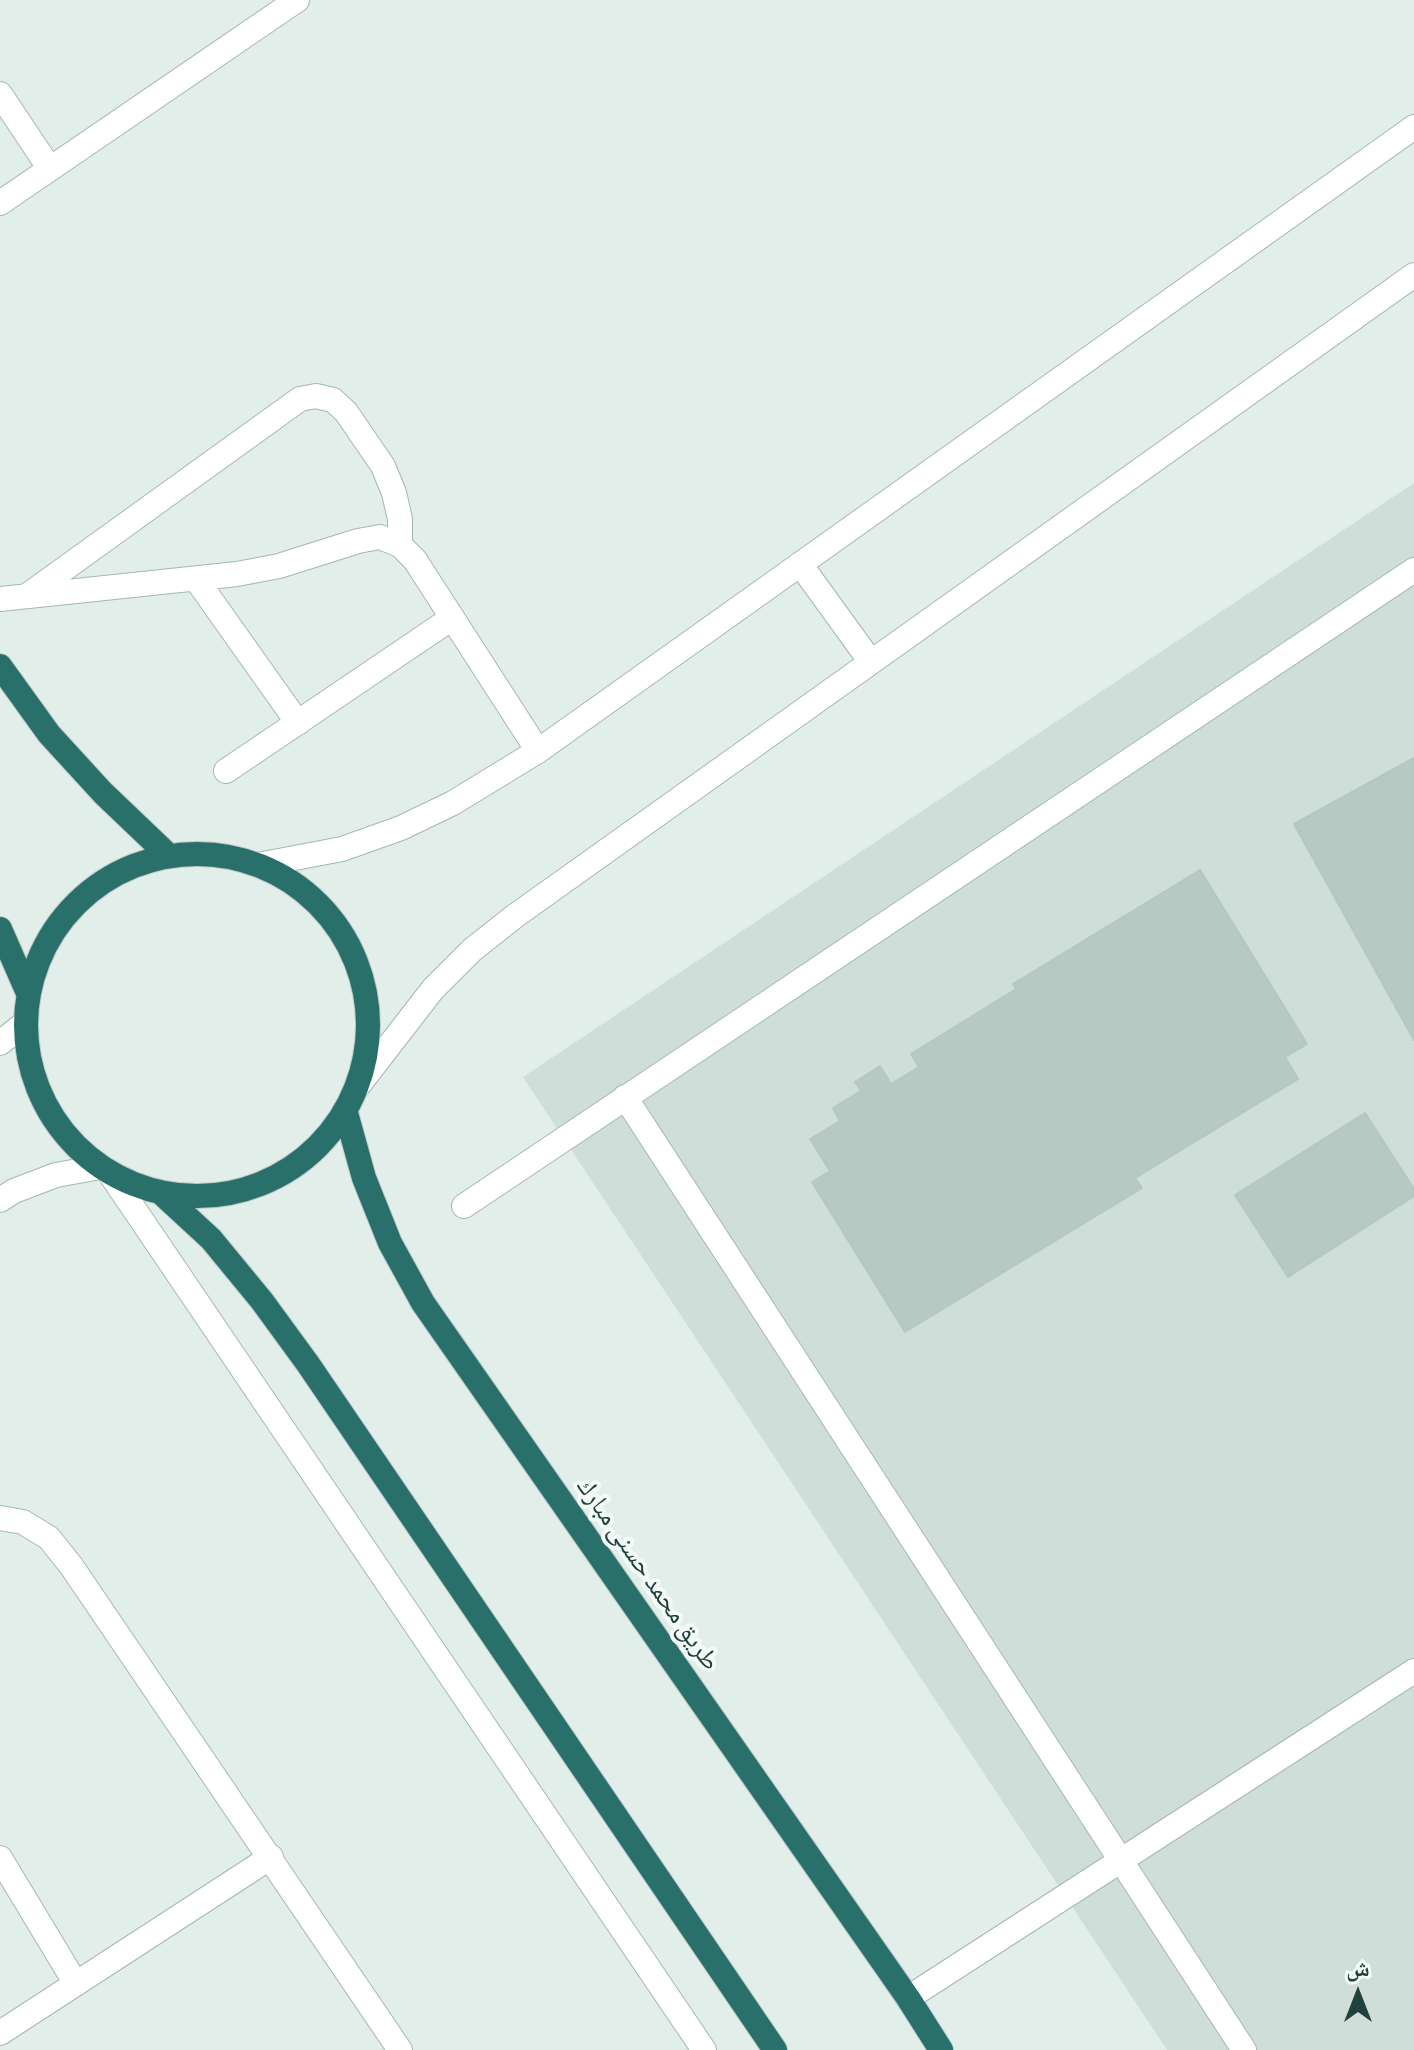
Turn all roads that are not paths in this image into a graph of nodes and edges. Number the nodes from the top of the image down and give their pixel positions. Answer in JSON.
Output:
{"nodes":[{"id":1,"x":297,"y":0,"type":"edge"},
{"id":2,"x":0,"y":94,"type":"edge"},
{"id":3,"x":8,"y":124,"type":"edge"},
{"id":4,"x":1414,"y":127,"type":"edge"},
{"id":5,"x":50,"y":169,"type":"junction"},
{"id":6,"x":0,"y":203,"type":"edge"},
{"id":7,"x":1414,"y":275,"type":"edge"},
{"id":8,"x":400,"y":545,"type":"junction"},
{"id":9,"x":800,"y":564,"type":"junction"},
{"id":10,"x":1414,"y":570,"type":"edge"},
{"id":11,"x":196,"y":579,"type":"junction"},
{"id":12,"x":25,"y":596,"type":"junction"},
{"id":13,"x":0,"y":599,"type":"edge"},
{"id":14,"x":452,"y":618,"type":"junction"},
{"id":15,"x":871,"y":662,"type":"junction"},
{"id":16,"x":0,"y":666,"type":"edge"},
{"id":17,"x":298,"y":723,"type":"junction"},
{"id":18,"x":538,"y":751,"type":"junction"},
{"id":19,"x":226,"y":771,"type":"dead end"},
{"id":20,"x":169,"y":856,"type":"junction"},
{"id":21,"x":258,"y":865,"type":"junction"},
{"id":22,"x":0,"y":929,"type":"edge"},
{"id":23,"x":28,"y":993,"type":"junction"},
{"id":24,"x":25,"y":1023,"type":"junction"},
{"id":25,"x":0,"y":1043,"type":"edge"},
{"id":26,"x":358,"y":1086,"type":"junction"},
{"id":27,"x":625,"y":1097,"type":"junction"},
{"id":28,"x":346,"y":1113,"type":"junction"},
{"id":29,"x":105,"y":1170,"type":"junction"},
{"id":30,"x":160,"y":1192,"type":"junction"},
{"id":31,"x":0,"y":1200,"type":"edge"},
{"id":32,"x":464,"y":1206,"type":"dead end"},
{"id":33,"x":0,"y":1518,"type":"edge"},
{"id":34,"x":1414,"y":1671,"type":"edge"},
{"id":35,"x":271,"y":1857,"type":"junction"},
{"id":36,"x":0,"y":1858,"type":"edge"},
{"id":37,"x":1121,"y":1862,"type":"junction"},
{"id":38,"x":76,"y":1984,"type":"junction"},
{"id":39,"x":908,"y":1998,"type":"junction"},
{"id":40,"x":0,"y":2033,"type":"edge"},
{"id":41,"x":400,"y":2050,"type":"edge"},
{"id":42,"x":704,"y":2050,"type":"edge"},
{"id":43,"x":775,"y":2050,"type":"edge"},
{"id":44,"x":941,"y":2050,"type":"edge"},
{"id":45,"x":1244,"y":2050,"type":"edge"}],
"edges":[{"from":1,"to":5,"type":"street"},
{"from":2,"to":3,"type":"street"},
{"from":3,"to":5,"type":"street"},
{"from":4,"to":9,"type":"street"},
{"from":5,"to":6,"type":"street"},
{"from":7,"to":15,"type":"street"},
{"from":8,"to":11,"type":"street"},
{"from":8,"to":12,"type":"street"},
{"from":8,"to":14,"type":"street"},
{"from":9,"to":15,"type":"street"},
{"from":9,"to":18,"type":"street"},
{"from":10,"to":27,"type":"street"},
{"from":11,"to":12,"type":"street"},
{"from":11,"to":17,"type":"street"},
{"from":12,"to":13,"type":"street"},
{"from":14,"to":17,"type":"street"},
{"from":14,"to":18,"type":"street"},
{"from":15,"to":26,"type":"street"},
{"from":16,"to":20,"type":"highway"},
{"from":17,"to":19,"type":"street"},
{"from":18,"to":21,"type":"street"},
{"from":20,"to":21,"type":"highway"},
{"from":20,"to":23,"type":"highway"},
{"from":21,"to":26,"type":"highway"},
{"from":22,"to":23,"type":"highway"},
{"from":23,"to":24,"type":"highway"},
{"from":24,"to":25,"type":"street"},
{"from":24,"to":29,"type":"highway"},
{"from":26,"to":28,"type":"highway"},
{"from":27,"to":32,"type":"street"},
{"from":27,"to":37,"type":"street"},
{"from":28,"to":30,"type":"highway"},
{"from":28,"to":39,"type":"highway","name":"طريق محمد حسنى مبارك"},
{"from":29,"to":30,"type":"highway"},
{"from":29,"to":31,"type":"street"},
{"from":29,"to":42,"type":"street"},
{"from":30,"to":43,"type":"highway"},
{"from":33,"to":35,"type":"street"},
{"from":34,"to":37,"type":"street"},
{"from":35,"to":38,"type":"street"},
{"from":35,"to":41,"type":"street"},
{"from":36,"to":38,"type":"street"},
{"from":37,"to":39,"type":"street"},
{"from":37,"to":45,"type":"street"},
{"from":38,"to":40,"type":"street"},
{"from":39,"to":44,"type":"highway","name":"طريق محمد حسنى مبارك"}]}
